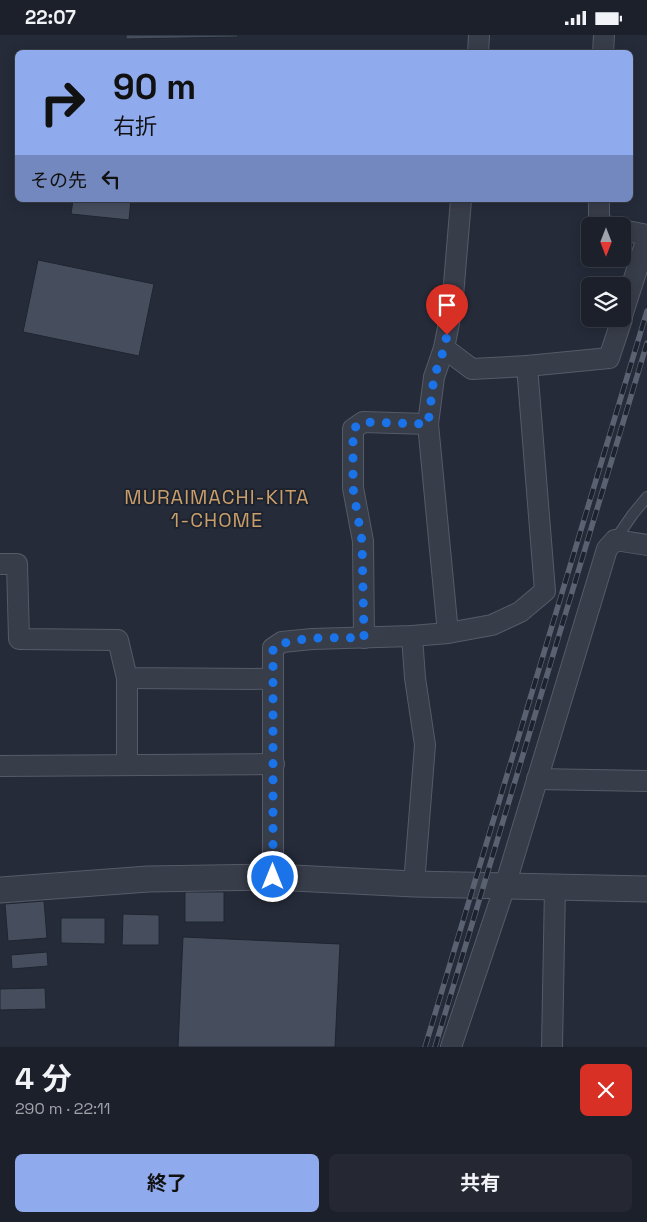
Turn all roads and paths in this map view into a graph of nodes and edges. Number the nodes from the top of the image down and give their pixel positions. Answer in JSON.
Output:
{"nodes":[{"id":1,"x":479,"y":35,"type":"edge"},
{"id":2,"x":604,"y":35,"type":"edge"},
{"id":3,"x":478,"y":50,"type":"edge"},
{"id":4,"x":603,"y":50,"type":"edge"},
{"id":5,"x":461,"y":202,"type":"edge"},
{"id":6,"x":599,"y":202,"type":"edge"},
{"id":7,"x":599,"y":217,"type":"edge"},
{"id":8,"x":631,"y":233,"type":"edge"},
{"id":9,"x":647,"y":237,"type":"edge"},
{"id":10,"x":631,"y":288,"type":"edge"},
{"id":11,"x":619,"y":327,"type":"edge"},
{"id":12,"x":444,"y":349,"type":"junction"},
{"id":13,"x":526,"y":366,"type":"junction"},
{"id":14,"x":428,"y":424,"type":"junction"},
{"id":15,"x":647,"y":497,"type":"edge"},
{"id":16,"x":615,"y":540,"type":"junction"},
{"id":17,"x":647,"y":545,"type":"edge"},
{"id":18,"x":0,"y":564,"type":"edge"},
{"id":19,"x":448,"y":633,"type":"junction"},
{"id":20,"x":412,"y":636,"type":"junction"},
{"id":21,"x":364,"y":638,"type":"junction"},
{"id":22,"x":127,"y":678,"type":"junction"},
{"id":23,"x":273,"y":679,"type":"junction"},
{"id":24,"x":274,"y":764,"type":"junction"},
{"id":25,"x":127,"y":765,"type":"junction"},
{"id":26,"x":0,"y":766,"type":"edge"},
{"id":27,"x":537,"y":779,"type":"junction"},
{"id":28,"x":647,"y":781,"type":"edge"},
{"id":29,"x":273,"y":877,"type":"junction"},
{"id":30,"x":414,"y":884,"type":"junction"},
{"id":31,"x":505,"y":887,"type":"junction"},
{"id":32,"x":555,"y":887,"type":"junction"},
{"id":33,"x":647,"y":889,"type":"edge"},
{"id":34,"x":0,"y":890,"type":"edge"},
{"id":35,"x":451,"y":1047,"type":"edge"},
{"id":36,"x":552,"y":1047,"type":"edge"}],
"edges":[{"from":1,"to":3,"type":"street"},
{"from":2,"to":4,"type":"street"},
{"from":5,"to":12,"type":"street"},
{"from":6,"to":7,"type":"street"},
{"from":8,"to":9,"type":"street"},
{"from":9,"to":10,"type":"street"},
{"from":11,"to":13,"type":"street"},
{"from":12,"to":13,"type":"street"},
{"from":12,"to":14,"type":"street"},
{"from":13,"to":19,"type":"street"},
{"from":14,"to":19,"type":"street"},
{"from":14,"to":21,"type":"street"},
{"from":15,"to":16,"type":"lane"},
{"from":16,"to":17,"type":"street"},
{"from":16,"to":27,"type":"street"},
{"from":18,"to":22,"type":"street"},
{"from":19,"to":20,"type":"street"},
{"from":20,"to":21,"type":"street"},
{"from":20,"to":30,"type":"street"},
{"from":21,"to":23,"type":"street"},
{"from":22,"to":23,"type":"street"},
{"from":22,"to":25,"type":"street"},
{"from":23,"to":24,"type":"street"},
{"from":24,"to":25,"type":"street"},
{"from":24,"to":29,"type":"street"},
{"from":25,"to":26,"type":"street"},
{"from":27,"to":28,"type":"street"},
{"from":27,"to":31,"type":"street"},
{"from":29,"to":30,"type":"street"},
{"from":29,"to":34,"type":"street"},
{"from":30,"to":31,"type":"street"},
{"from":31,"to":32,"type":"street"},
{"from":31,"to":35,"type":"street"},
{"from":32,"to":33,"type":"street"},
{"from":32,"to":36,"type":"street"}]}
